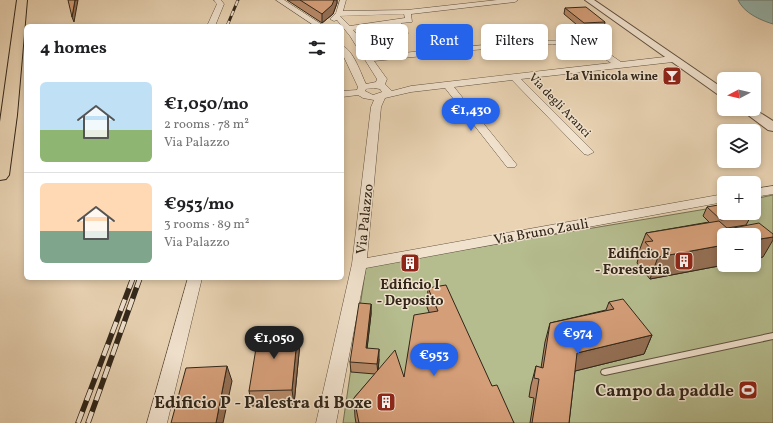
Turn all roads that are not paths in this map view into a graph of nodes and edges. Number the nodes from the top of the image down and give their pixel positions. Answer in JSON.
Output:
{"nodes":[{"id":1,"x":22,"y":0,"type":"edge"},
{"id":2,"x":217,"y":0,"type":"edge"},
{"id":3,"x":279,"y":0,"type":"edge"},
{"id":4,"x":343,"y":0,"type":"edge"},
{"id":5,"x":515,"y":0,"type":"edge"},
{"id":6,"x":589,"y":0,"type":"edge"},
{"id":7,"x":407,"y":12,"type":"junction"},
{"id":8,"x":338,"y":15,"type":"junction"},
{"id":9,"x":397,"y":22,"type":"joint"},
{"id":10,"x":212,"y":24,"type":"edge"},
{"id":11,"x":320,"y":24,"type":"edge"},
{"id":12,"x":326,"y":24,"type":"edge"},
{"id":13,"x":384,"y":24,"type":"edge"},
{"id":14,"x":344,"y":25,"type":"edge"},
{"id":15,"x":348,"y":26,"type":"junction"},
{"id":16,"x":356,"y":26,"type":"edge"},
{"id":17,"x":356,"y":39,"type":"edge"},
{"id":18,"x":344,"y":50,"type":"edge"},
{"id":19,"x":408,"y":55,"type":"edge"},
{"id":20,"x":369,"y":60,"type":"edge"},
{"id":21,"x":673,"y":60,"type":"junction"},
{"id":22,"x":618,"y":65,"type":"junction"},
{"id":23,"x":514,"y":77,"type":"junction"},
{"id":24,"x":448,"y":85,"type":"junction"},
{"id":25,"x":717,"y":89,"type":"edge"},
{"id":26,"x":362,"y":92,"type":"junction"},
{"id":27,"x":344,"y":94,"type":"edge"},
{"id":28,"x":380,"y":94,"type":"junction"},
{"id":29,"x":756,"y":116,"type":"edge"},
{"id":30,"x":773,"y":127,"type":"edge"},
{"id":31,"x":588,"y":152,"type":"dead end"},
{"id":32,"x":511,"y":165,"type":"dead end"},
{"id":33,"x":0,"y":175,"type":"edge"},
{"id":34,"x":773,"y":190,"type":"edge"},
{"id":35,"x":761,"y":192,"type":"edge"},
{"id":36,"x":717,"y":199,"type":"edge"},
{"id":37,"x":359,"y":264,"type":"junction"},
{"id":38,"x":193,"y":280,"type":"edge"},
{"id":39,"x":773,"y":336,"type":"edge"},
{"id":40,"x":605,"y":372,"type":"dead end"},
{"id":41,"x":157,"y":423,"type":"edge"},
{"id":42,"x":326,"y":423,"type":"edge"}],
"edges":[{"from":1,"to":33,"type":"main road"},
{"from":2,"to":10,"type":"street"},
{"from":3,"to":11,"type":"street"},
{"from":4,"to":8,"type":"street"},
{"from":5,"to":7,"type":"street"},
{"from":6,"to":21,"type":"street"},
{"from":7,"to":8,"type":"street"},
{"from":7,"to":9,"type":"street"},
{"from":8,"to":12,"type":"street"},
{"from":8,"to":15,"type":"street","name":"Via Palazzo"},
{"from":9,"to":13,"type":"street"},
{"from":14,"to":15,"type":"street"},
{"from":15,"to":16,"type":"street"},
{"from":15,"to":17,"type":"street","name":"Via Palazzo"},
{"from":18,"to":26,"type":"street"},
{"from":19,"to":22,"type":"street"},
{"from":20,"to":28,"type":"street","name":"Via Palazzo"},
{"from":21,"to":22,"type":"street"},
{"from":21,"to":25,"type":"street"},
{"from":22,"to":23,"type":"street"},
{"from":23,"to":24,"type":"street"},
{"from":23,"to":31,"type":"street","name":"Via degli Aranci"},
{"from":24,"to":28,"type":"street"},
{"from":24,"to":32,"type":"street"},
{"from":26,"to":27,"type":"street"},
{"from":26,"to":28,"type":"street"},
{"from":26,"to":28,"type":"street"},
{"from":28,"to":37,"type":"street","name":"Via Palazzo"},
{"from":29,"to":30,"type":"street"},
{"from":34,"to":35,"type":"street"},
{"from":36,"to":37,"type":"street","name":"Via Bruno Zauli"},
{"from":37,"to":42,"type":"street","name":"Via Palazzo"},
{"from":38,"to":41,"type":"street"},
{"from":39,"to":40,"type":"lane"}]}
